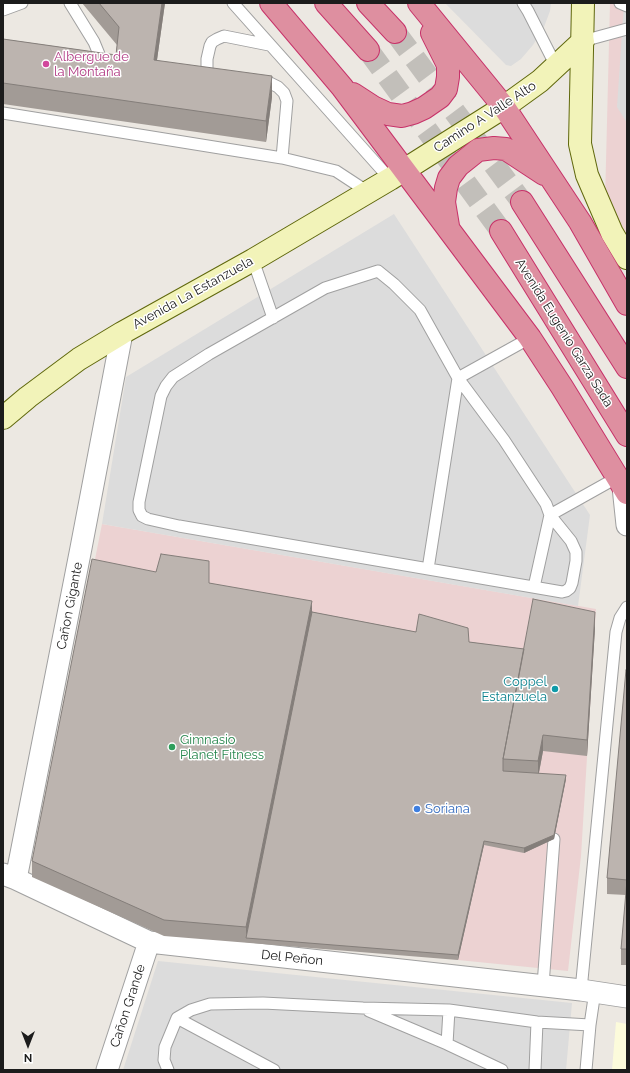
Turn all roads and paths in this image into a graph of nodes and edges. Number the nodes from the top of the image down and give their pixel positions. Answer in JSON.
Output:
{"nodes":[{"id":1,"x":22,"y":3,"type":"edge"},
{"id":2,"x":70,"y":3,"type":"edge"},
{"id":3,"x":233,"y":3,"type":"edge"},
{"id":4,"x":271,"y":3,"type":"edge"},
{"id":5,"x":326,"y":3,"type":"edge"},
{"id":6,"x":368,"y":3,"type":"edge"},
{"id":7,"x":523,"y":3,"type":"edge"},
{"id":8,"x":583,"y":3,"type":"edge"},
{"id":9,"x":620,"y":3,"type":"edge"},
{"id":10,"x":420,"y":4,"type":"edge"},
{"id":11,"x":627,"y":6,"type":"edge"},
{"id":12,"x":3,"y":10,"type":"edge"},
{"id":13,"x":627,"y":29,"type":"edge"},
{"id":14,"x":395,"y":32,"type":"tunnel mouth"},
{"id":15,"x":583,"y":41,"type":"junction"},
{"id":16,"x":269,"y":45,"type":"junction"},
{"id":17,"x":368,"y":50,"type":"tunnel mouth"},
{"id":18,"x":86,"y":56,"type":"edge"},
{"id":19,"x":101,"y":59,"type":"junction"},
{"id":20,"x":112,"y":61,"type":"edge"},
{"id":21,"x":556,"y":66,"type":"junction"},
{"id":22,"x":228,"y":77,"type":"edge"},
{"id":23,"x":249,"y":80,"type":"edge"},
{"id":24,"x":342,"y":87,"type":"junction"},
{"id":25,"x":504,"y":107,"type":"junction"},
{"id":26,"x":3,"y":113,"type":"edge"},
{"id":27,"x":282,"y":158,"type":"junction"},
{"id":28,"x":397,"y":174,"type":"junction"},
{"id":29,"x":553,"y":180,"type":"junction"},
{"id":30,"x":368,"y":192,"type":"junction"},
{"id":31,"x":522,"y":202,"type":"tunnel mouth"},
{"id":32,"x":449,"y":229,"type":"junction"},
{"id":33,"x":501,"y":231,"type":"tunnel mouth"},
{"id":34,"x":627,"y":258,"type":"edge"},
{"id":35,"x":253,"y":260,"type":"junction"},
{"id":36,"x":627,"y":304,"type":"edge"},
{"id":37,"x":273,"y":318,"type":"junction"},
{"id":38,"x":122,"y":333,"type":"junction"},
{"id":39,"x":530,"y":338,"type":"junction"},
{"id":40,"x":627,"y":367,"type":"edge"},
{"id":41,"x":458,"y":378,"type":"junction"},
{"id":42,"x":3,"y":418,"type":"edge"},
{"id":43,"x":627,"y":435,"type":"edge"},
{"id":44,"x":623,"y":486,"type":"edge"},
{"id":45,"x":550,"y":515,"type":"junction"},
{"id":46,"x":627,"y":525,"type":"edge"},
{"id":47,"x":428,"y":569,"type":"junction"},
{"id":48,"x":534,"y":587,"type":"junction"},
{"id":49,"x":627,"y":607,"type":"edge"},
{"id":50,"x":554,"y":839,"type":"edge"},
{"id":51,"x":9,"y":876,"type":"edge"},
{"id":52,"x":149,"y":942,"type":"junction"},
{"id":53,"x":543,"y":985,"type":"junction"},
{"id":54,"x":588,"y":991,"type":"junction"},
{"id":55,"x":627,"y":997,"type":"edge"},
{"id":56,"x":363,"y":1008,"type":"junction"},
{"id":57,"x":449,"y":1010,"type":"junction"},
{"id":58,"x":177,"y":1018,"type":"junction"},
{"id":59,"x":537,"y":1022,"type":"junction"},
{"id":60,"x":590,"y":1025,"type":"junction"},
{"id":61,"x":447,"y":1044,"type":"junction"},
{"id":62,"x":107,"y":1070,"type":"edge"},
{"id":63,"x":168,"y":1070,"type":"edge"},
{"id":64,"x":274,"y":1070,"type":"edge"},
{"id":65,"x":502,"y":1070,"type":"edge"},
{"id":66,"x":535,"y":1070,"type":"edge"},
{"id":67,"x":586,"y":1070,"type":"edge"}],
"edges":[{"from":1,"to":12,"type":"lane"},
{"from":2,"to":19,"type":"lane"},
{"from":3,"to":16,"type":"lane"},
{"from":4,"to":24,"type":"highway"},
{"from":5,"to":17,"type":"highway"},
{"from":6,"to":14,"type":"highway"},
{"from":7,"to":21,"type":"lane"},
{"from":8,"to":15,"type":"street"},
{"from":9,"to":11,"type":"lane"},
{"from":10,"to":24,"type":"highway"},
{"from":10,"to":25,"type":"highway"},
{"from":13,"to":15,"type":"lane"},
{"from":15,"to":21,"type":"street","name":"Camino A Valle Alto"},
{"from":15,"to":34,"type":"street"},
{"from":16,"to":22,"type":"lane"},
{"from":16,"to":28,"type":"lane"},
{"from":18,"to":19,"type":"lane"},
{"from":19,"to":20,"type":"lane"},
{"from":21,"to":25,"type":"street","name":"Camino A Valle Alto"},
{"from":23,"to":27,"type":"lane"},
{"from":24,"to":28,"type":"highway"},
{"from":25,"to":28,"type":"street","name":"Camino A Valle Alto"},
{"from":25,"to":29,"type":"highway"},
{"from":26,"to":27,"type":"lane"},
{"from":27,"to":30,"type":"lane"},
{"from":28,"to":30,"type":"street","name":"Avenida La Estanzuela"},
{"from":28,"to":32,"type":"highway"},
{"from":29,"to":32,"type":"highway"},
{"from":29,"to":36,"type":"highway"},
{"from":30,"to":35,"type":"street","name":"Avenida La Estanzuela"},
{"from":31,"to":40,"type":"highway"},
{"from":32,"to":39,"type":"highway"},
{"from":33,"to":43,"type":"highway","name":"Avenida Eugenio Garza Sada"},
{"from":35,"to":37,"type":"lane"},
{"from":35,"to":38,"type":"street","name":"Avenida La Estanzuela"},
{"from":37,"to":41,"type":"lane"},
{"from":37,"to":47,"type":"lane"},
{"from":38,"to":42,"type":"street","name":"Avenida La Estanzuela"},
{"from":38,"to":51,"type":"street","name":"Cañon Gigante"},
{"from":39,"to":41,"type":"lane"},
{"from":39,"to":44,"type":"highway"},
{"from":41,"to":45,"type":"lane"},
{"from":41,"to":47,"type":"lane"},
{"from":44,"to":45,"type":"lane"},
{"from":44,"to":46,"type":"street"},
{"from":45,"to":48,"type":"lane"},
{"from":45,"to":48,"type":"lane"},
{"from":47,"to":48,"type":"lane"},
{"from":49,"to":54,"type":"lane"},
{"from":50,"to":53,"type":"lane"},
{"from":51,"to":52,"type":"street","name":"Del Peñon"},
{"from":52,"to":53,"type":"street","name":"Del Peñon"},
{"from":52,"to":62,"type":"street","name":"Cañon Grande"},
{"from":53,"to":54,"type":"street","name":"Del Peñon"},
{"from":54,"to":55,"type":"street","name":"Del Peñon"},
{"from":54,"to":60,"type":"lane"},
{"from":56,"to":57,"type":"lane"},
{"from":56,"to":58,"type":"lane"},
{"from":56,"to":61,"type":"lane"},
{"from":57,"to":59,"type":"lane"},
{"from":57,"to":61,"type":"lane"},
{"from":58,"to":63,"type":"lane"},
{"from":58,"to":64,"type":"lane"},
{"from":59,"to":60,"type":"lane"},
{"from":59,"to":66,"type":"lane"},
{"from":60,"to":67,"type":"lane"},
{"from":61,"to":65,"type":"lane"}]}
